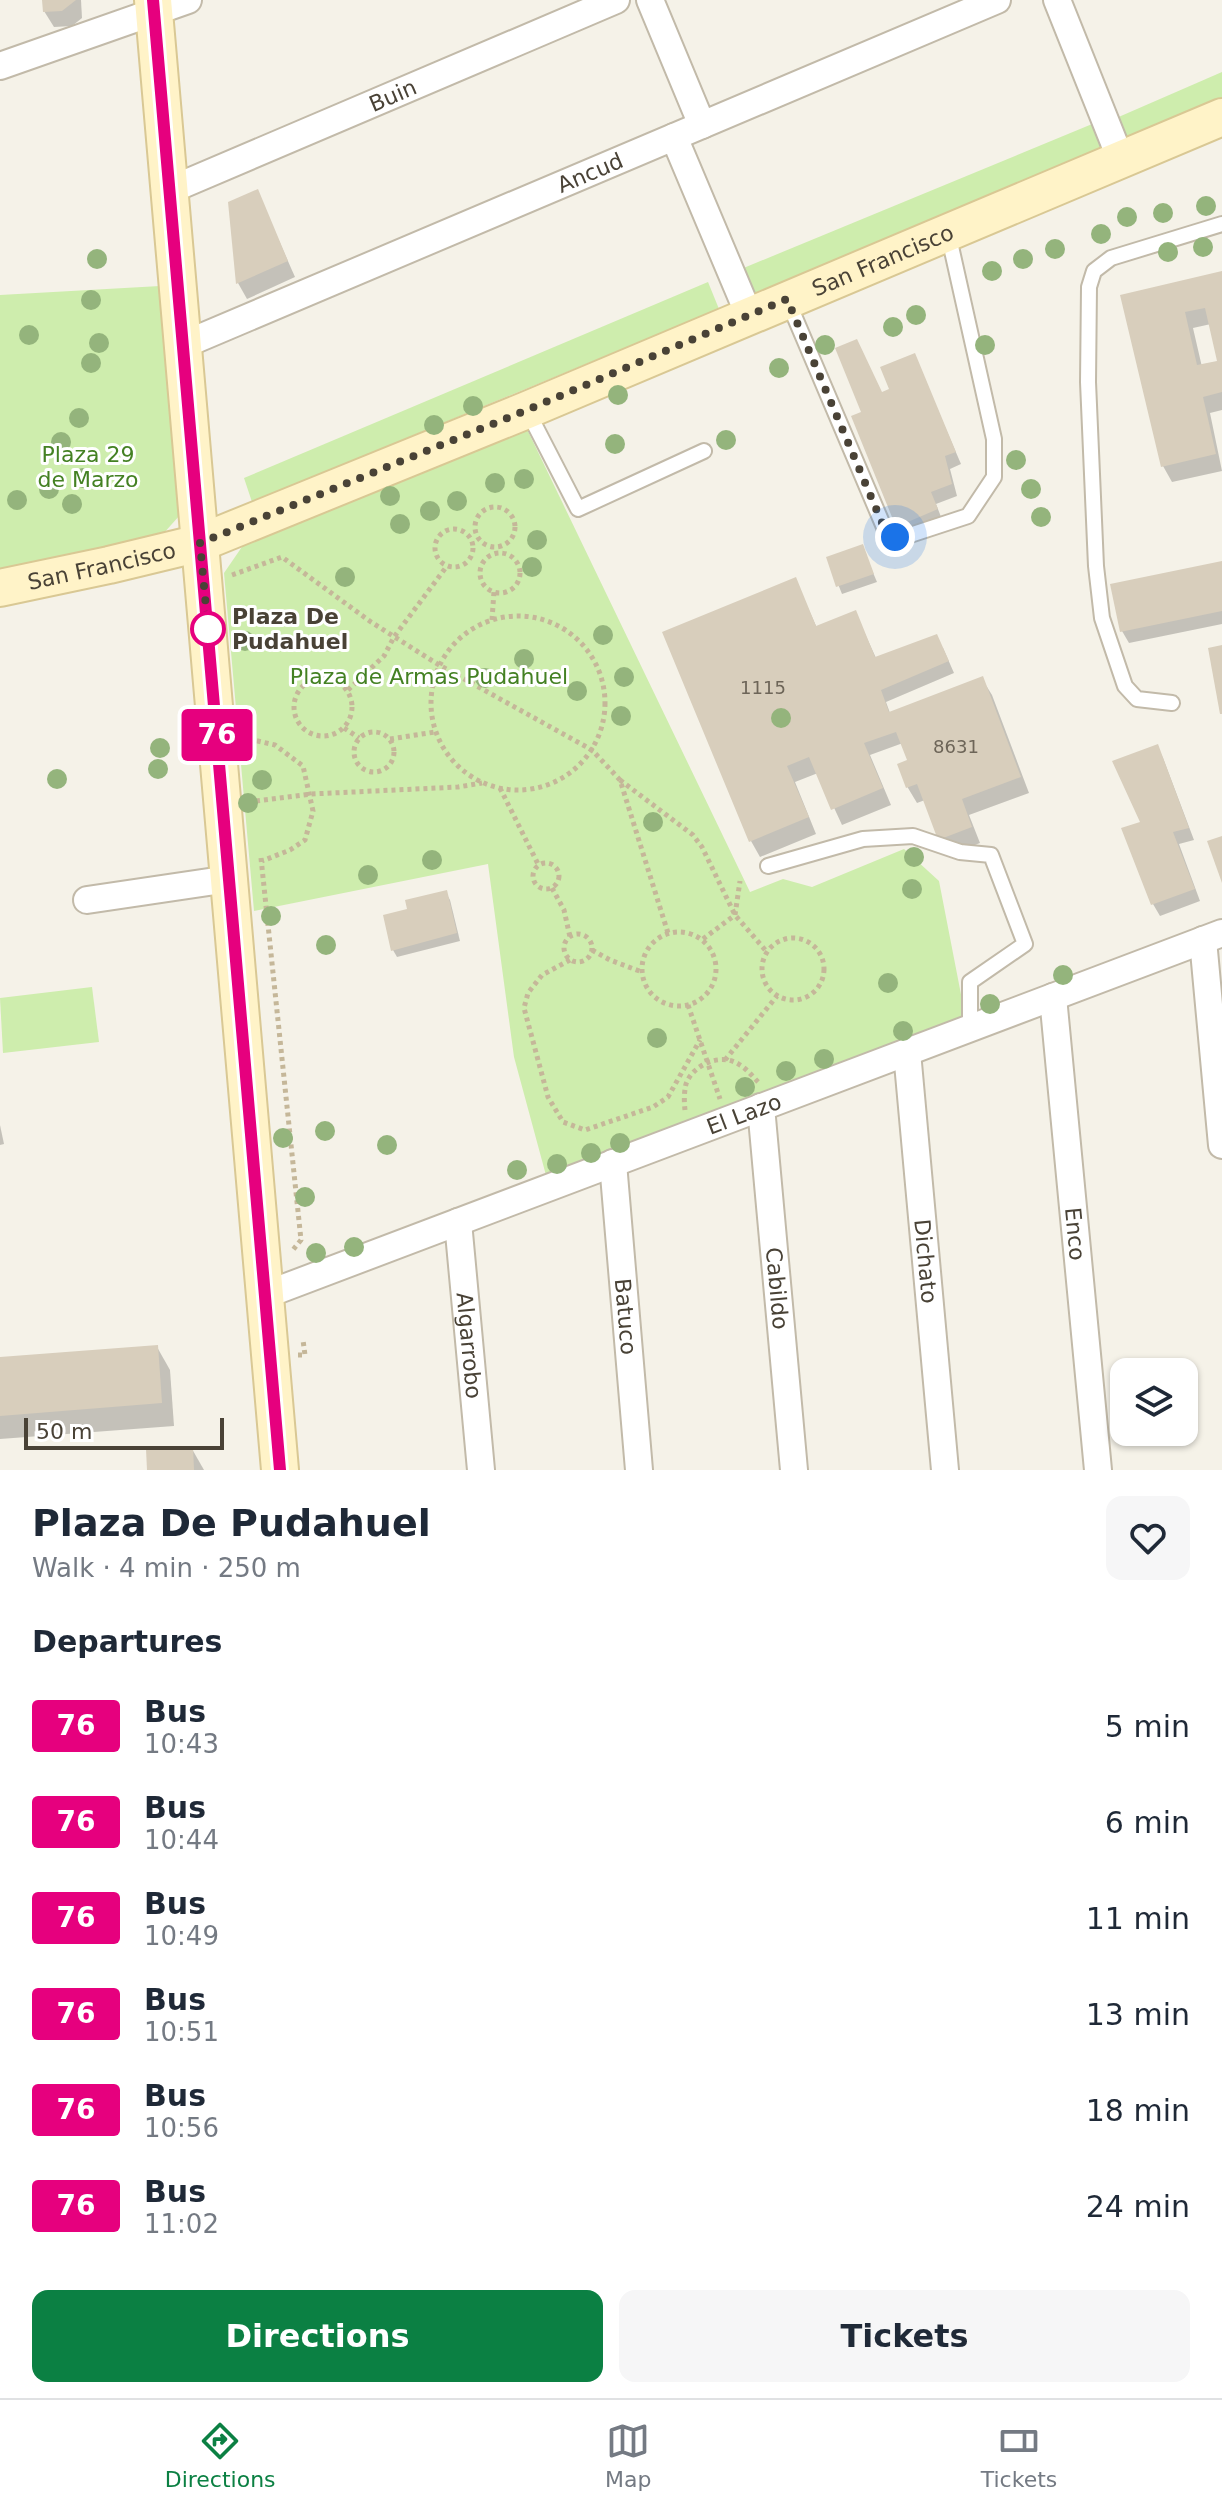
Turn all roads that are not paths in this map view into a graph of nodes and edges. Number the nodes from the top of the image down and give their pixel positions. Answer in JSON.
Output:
{"nodes":[{"id":1,"x":188,"y":0,"type":"edge"},
{"id":2,"x":616,"y":0,"type":"edge"},
{"id":3,"x":650,"y":0,"type":"edge"},
{"id":4,"x":997,"y":0,"type":"edge"},
{"id":5,"x":1057,"y":0,"type":"edge"},
{"id":6,"x":154,"y":6,"type":"edge"},
{"id":7,"x":0,"y":66,"type":"edge"},
{"id":8,"x":1222,"y":117,"type":"edge"},
{"id":9,"x":702,"y":125,"type":"junction"},
{"id":10,"x":674,"y":137,"type":"junction"},
{"id":11,"x":1121,"y":160,"type":"junction"},
{"id":12,"x":170,"y":190,"type":"junction"},
{"id":13,"x":1222,"y":224,"type":"edge"},
{"id":14,"x":947,"y":232,"type":"junction"},
{"id":15,"x":787,"y":299,"type":"junction"},
{"id":16,"x":749,"y":315,"type":"junction"},
{"id":17,"x":183,"y":345,"type":"junction"},
{"id":18,"x":527,"y":410,"type":"junction"},
{"id":19,"x":704,"y":451,"type":"dead end"},
{"id":20,"x":200,"y":543,"type":"junction"},
{"id":21,"x":0,"y":588,"type":"edge"},
{"id":22,"x":1172,"y":703,"type":"dead end"},
{"id":23,"x":768,"y":866,"type":"dead end"},
{"id":24,"x":229,"y":879,"type":"junction"},
{"id":25,"x":87,"y":900,"type":"dead end"},
{"id":26,"x":1213,"y":937,"type":"edge"},
{"id":27,"x":1053,"y":997,"type":"junction"},
{"id":28,"x":970,"y":1028,"type":"junction"},
{"id":29,"x":907,"y":1052,"type":"junction"},
{"id":30,"x":768,"y":1104,"type":"junction"},
{"id":31,"x":1222,"y":1145,"type":"edge"},
{"id":32,"x":613,"y":1163,"type":"junction"},
{"id":33,"x":458,"y":1222,"type":"junction"},
{"id":34,"x":265,"y":1295,"type":"junction"},
{"id":35,"x":280,"y":1470,"type":"edge"},
{"id":36,"x":481,"y":1470,"type":"edge"},
{"id":37,"x":639,"y":1470,"type":"edge"},
{"id":38,"x":794,"y":1470,"type":"edge"},
{"id":39,"x":945,"y":1470,"type":"edge"},
{"id":40,"x":1098,"y":1470,"type":"edge"}],
"edges":[{"from":1,"to":6,"type":"street"},
{"from":2,"to":12,"type":"street","name":"Buin"},
{"from":3,"to":9,"type":"street"},
{"from":4,"to":9,"type":"street","name":"Ancud"},
{"from":5,"to":11,"type":"street"},
{"from":6,"to":7,"type":"street"},
{"from":6,"to":12,"type":"main road"},
{"from":8,"to":11,"type":"main road","name":"San Francisco"},
{"from":9,"to":10,"type":"street","name":"Ancud"},
{"from":10,"to":16,"type":"street"},
{"from":10,"to":17,"type":"street","name":"Ancud"},
{"from":11,"to":14,"type":"main road","name":"San Francisco"},
{"from":12,"to":17,"type":"main road"},
{"from":13,"to":22,"type":"lane"},
{"from":14,"to":15,"type":"main road","name":"San Francisco"},
{"from":14,"to":15,"type":"lane"},
{"from":15,"to":16,"type":"main road","name":"San Francisco"},
{"from":16,"to":18,"type":"main road","name":"San Francisco"},
{"from":17,"to":20,"type":"main road"},
{"from":18,"to":19,"type":"lane"},
{"from":18,"to":20,"type":"main road","name":"San Francisco"},
{"from":20,"to":21,"type":"main road","name":"San Francisco"},
{"from":20,"to":24,"type":"main road"},
{"from":23,"to":28,"type":"lane"},
{"from":24,"to":25,"type":"street"},
{"from":24,"to":34,"type":"main road"},
{"from":26,"to":27,"type":"street","name":"El Lazo"},
{"from":26,"to":31,"type":"street"},
{"from":27,"to":28,"type":"street","name":"El Lazo"},
{"from":27,"to":40,"type":"street","name":"Enco"},
{"from":28,"to":29,"type":"street","name":"El Lazo"},
{"from":29,"to":30,"type":"street","name":"El Lazo"},
{"from":29,"to":39,"type":"street","name":"Dichato"},
{"from":30,"to":32,"type":"street","name":"El Lazo"},
{"from":30,"to":38,"type":"street","name":"Cabildo"},
{"from":32,"to":33,"type":"street","name":"El Lazo"},
{"from":32,"to":37,"type":"street","name":"Batuco"},
{"from":33,"to":34,"type":"street","name":"El Lazo"},
{"from":33,"to":36,"type":"street","name":"Algarrobo"},
{"from":34,"to":35,"type":"main road"}]}
